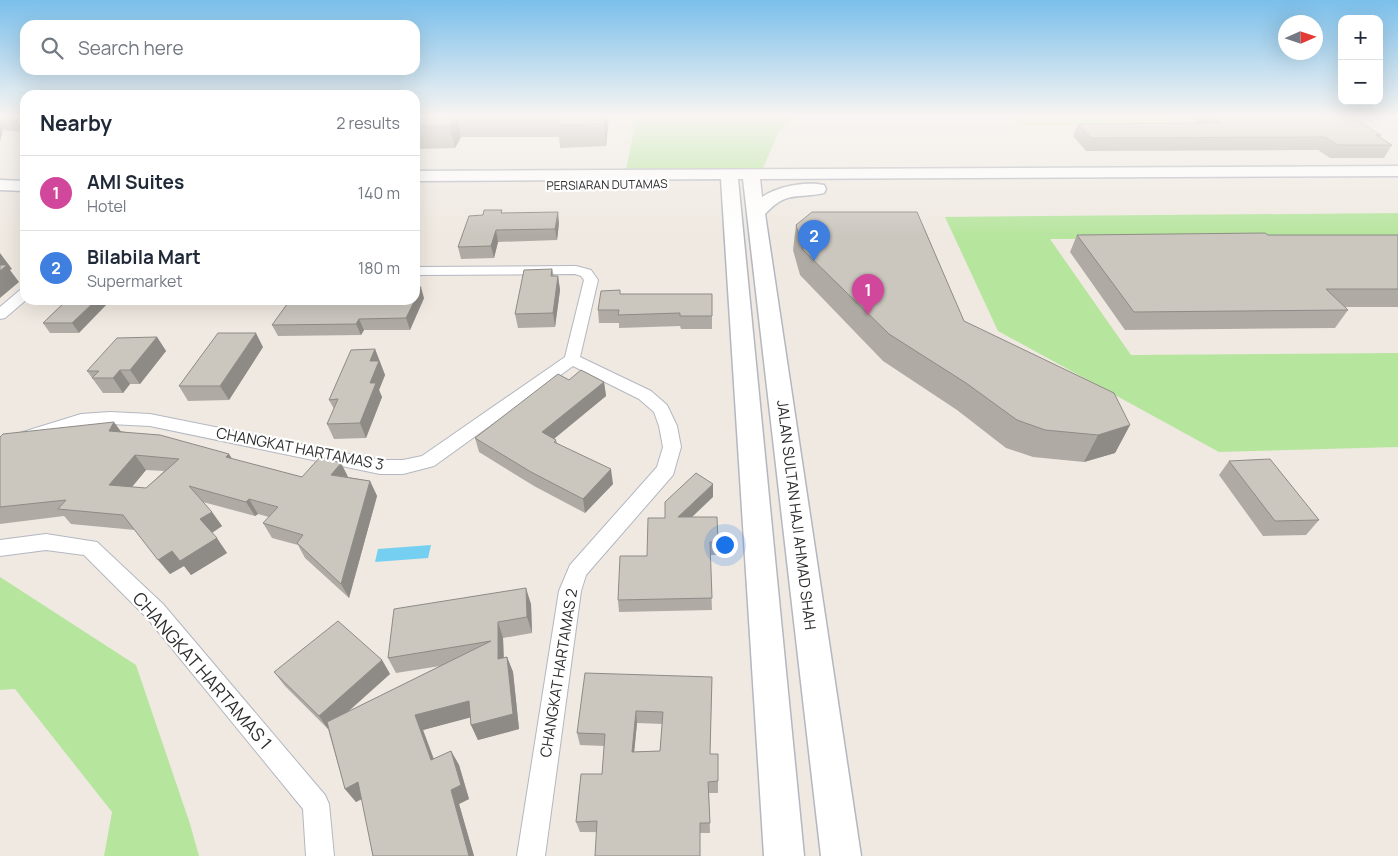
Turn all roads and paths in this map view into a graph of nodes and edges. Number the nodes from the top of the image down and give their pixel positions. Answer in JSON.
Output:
{"nodes":[{"id":1,"x":1398,"y":171,"type":"edge"},
{"id":2,"x":0,"y":176,"type":"edge"},
{"id":3,"x":420,"y":176,"type":"edge"},
{"id":4,"x":730,"y":179,"type":"junction"},
{"id":5,"x":752,"y":179,"type":"junction"},
{"id":6,"x":1398,"y":181,"type":"edge"},
{"id":7,"x":16,"y":183,"type":"edge"},
{"id":8,"x":925,"y":183,"type":"junction"},
{"id":9,"x":688,"y":184,"type":"junction"},
{"id":10,"x":420,"y":185,"type":"edge"},
{"id":11,"x":18,"y":203,"type":"dead end"},
{"id":12,"x":744,"y":212,"type":"junction"},
{"id":13,"x":420,"y":271,"type":"edge"},
{"id":14,"x":20,"y":298,"type":"edge"},
{"id":15,"x":0,"y":315,"type":"edge"},
{"id":16,"x":572,"y":359,"type":"junction"},
{"id":17,"x":0,"y":445,"type":"edge"},
{"id":18,"x":0,"y":548,"type":"edge"},
{"id":19,"x":320,"y":856,"type":"edge"},
{"id":20,"x":531,"y":856,"type":"edge"},
{"id":21,"x":784,"y":856,"type":"edge"},
{"id":22,"x":841,"y":856,"type":"edge"}],
"edges":[{"from":1,"to":5,"type":"street","name":"PERSIARAN DUTAMAS"},
{"from":2,"to":7,"type":"street"},
{"from":3,"to":4,"type":"street","name":"PERSIARAN DUTAMAS"},
{"from":4,"to":5,"type":"street","name":"PERSIARAN DUTAMAS"},
{"from":4,"to":9,"type":"street","name":"PERSIARAN DUTAMAS"},
{"from":4,"to":12,"type":"street","name":"JALAN SULTAN HAJI AHMAD SHAH"},
{"from":5,"to":8,"type":"street","name":"PERSIARAN DUTAMAS"},
{"from":5,"to":12,"type":"street","name":"JALAN SULTAN HAJI AHMAD SHAH"},
{"from":6,"to":8,"type":"street","name":"PERSIARAN DUTAMAS"},
{"from":7,"to":11,"type":"street"},
{"from":8,"to":12,"type":"street"},
{"from":9,"to":10,"type":"street","name":"PERSIARAN DUTAMAS"},
{"from":9,"to":12,"type":"street"},
{"from":12,"to":21,"type":"street","name":"JALAN SULTAN HAJI AHMAD SHAH"},
{"from":12,"to":22,"type":"street","name":"JALAN SULTAN HAJI AHMAD SHAH"},
{"from":13,"to":16,"type":"street"},
{"from":14,"to":15,"type":"street"},
{"from":16,"to":17,"type":"street","name":"CHANGKAT HARTAMAS 3"},
{"from":16,"to":20,"type":"street","name":"CHANGKAT HARTAMAS 2"},
{"from":18,"to":19,"type":"street","name":"CHANGKAT HARTAMAS 1"}]}
